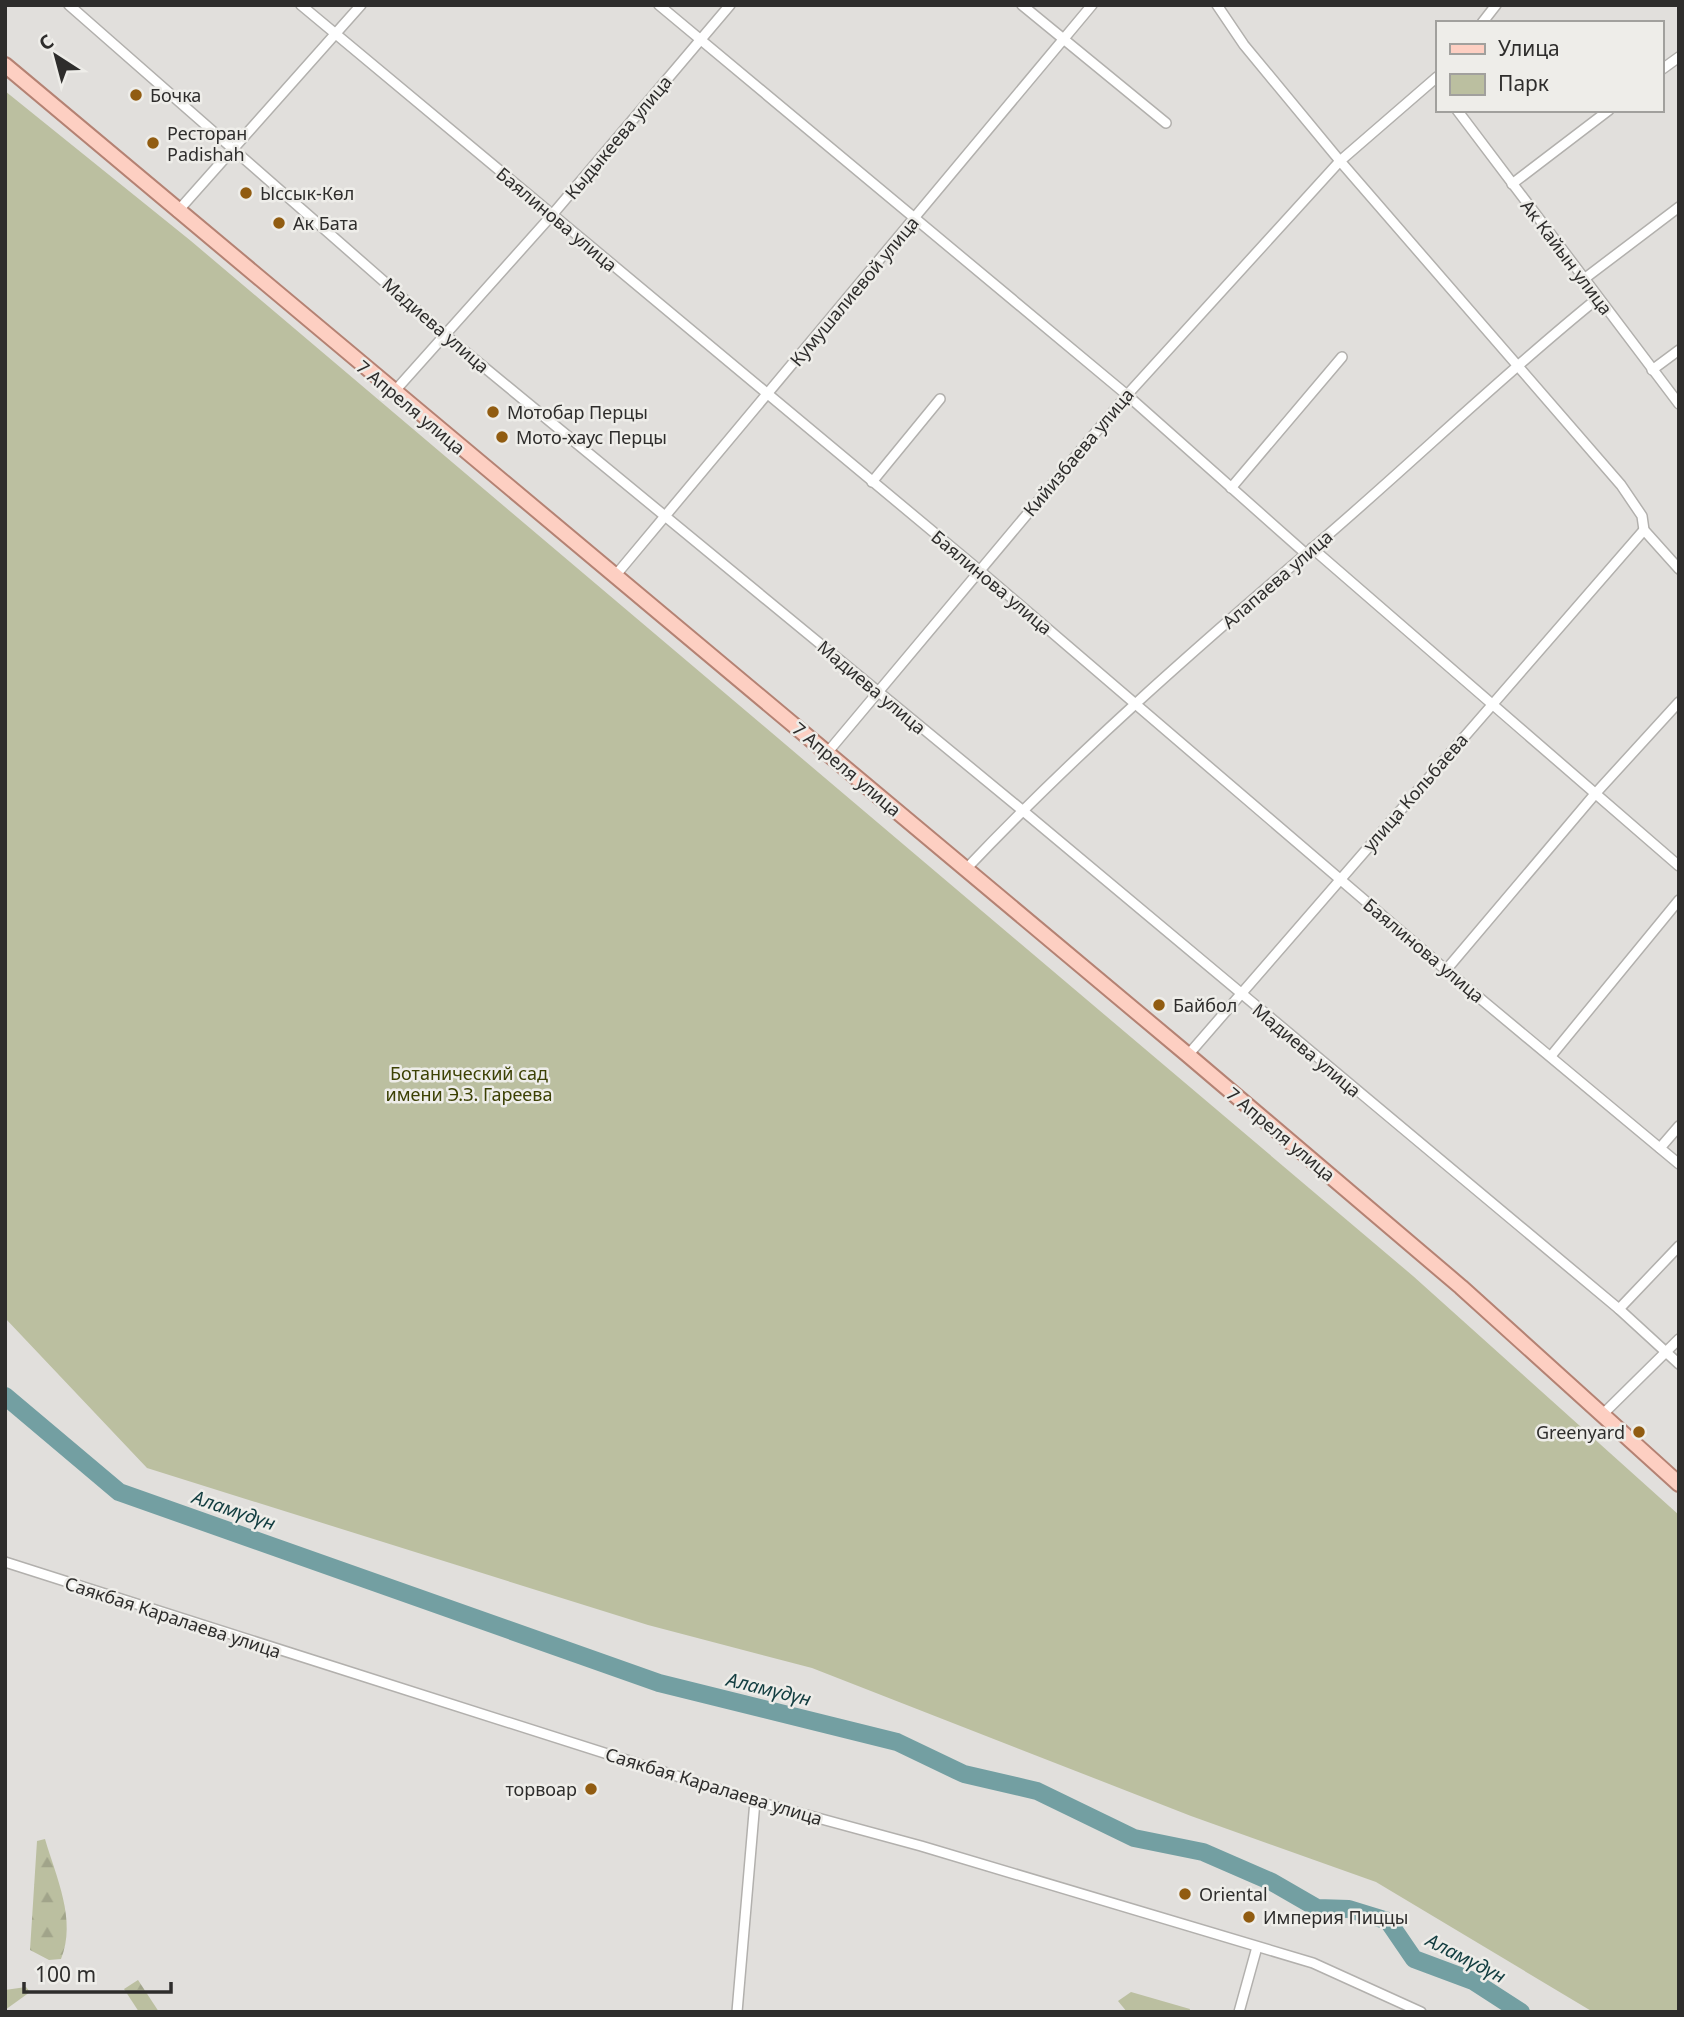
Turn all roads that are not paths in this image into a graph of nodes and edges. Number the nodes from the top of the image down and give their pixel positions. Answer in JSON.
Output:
{"nodes":[{"id":1,"x":69,"y":5,"type":"edge"},
{"id":2,"x":301,"y":5,"type":"edge"},
{"id":3,"x":361,"y":5,"type":"edge"},
{"id":4,"x":659,"y":5,"type":"edge"},
{"id":5,"x":730,"y":5,"type":"edge"},
{"id":6,"x":1022,"y":5,"type":"edge"},
{"id":7,"x":1092,"y":5,"type":"edge"},
{"id":8,"x":1217,"y":5,"type":"edge"},
{"id":9,"x":1496,"y":5,"type":"edge"},
{"id":10,"x":1484,"y":21,"type":"edge"},
{"id":11,"x":336,"y":34,"type":"junction"},
{"id":12,"x":701,"y":40,"type":"junction"},
{"id":13,"x":1064,"y":40,"type":"junction"},
{"id":14,"x":1679,"y":57,"type":"edge"},
{"id":15,"x":5,"y":65,"type":"edge"},
{"id":16,"x":1663,"y":69,"type":"edge"},
{"id":17,"x":1436,"y":81,"type":"edge"},
{"id":18,"x":1458,"y":112,"type":"edge"},
{"id":19,"x":1606,"y":112,"type":"edge"},
{"id":20,"x":1166,"y":123,"type":"dead end"},
{"id":21,"x":234,"y":147,"type":"junction"},
{"id":22,"x":1340,"y":161,"type":"junction"},
{"id":23,"x":1512,"y":184,"type":"junction"},
{"id":24,"x":1679,"y":207,"type":"edge"},
{"id":25,"x":177,"y":212,"type":"junction"},
{"id":26,"x":552,"y":215,"type":"junction"},
{"id":27,"x":915,"y":218,"type":"junction"},
{"id":28,"x":1584,"y":279,"type":"junction"},
{"id":29,"x":1598,"y":298,"type":"junction"},
{"id":30,"x":445,"y":335,"type":"junction"},
{"id":31,"x":1679,"y":350,"type":"edge"},
{"id":32,"x":1342,"y":357,"type":"dead end"},
{"id":33,"x":1515,"y":366,"type":"junction"},
{"id":34,"x":1652,"y":370,"type":"junction"},
{"id":35,"x":393,"y":393,"type":"junction"},
{"id":36,"x":1126,"y":395,"type":"junction"},
{"id":37,"x":767,"y":396,"type":"junction"},
{"id":38,"x":940,"y":399,"type":"dead end"},
{"id":39,"x":1679,"y":404,"type":"edge"},
{"id":40,"x":872,"y":482,"type":"junction"},
{"id":41,"x":1231,"y":488,"type":"junction"},
{"id":42,"x":666,"y":516,"type":"junction"},
{"id":43,"x":1644,"y":530,"type":"junction"},
{"id":44,"x":1309,"y":551,"type":"junction"},
{"id":45,"x":1679,"y":569,"type":"edge"},
{"id":46,"x":979,"y":570,"type":"junction"},
{"id":47,"x":615,"y":576,"type":"junction"},
{"id":48,"x":879,"y":694,"type":"junction"},
{"id":49,"x":1679,"y":702,"type":"edge"},
{"id":50,"x":1136,"y":704,"type":"junction"},
{"id":51,"x":1492,"y":705,"type":"junction"},
{"id":52,"x":827,"y":752,"type":"junction"},
{"id":53,"x":1595,"y":794,"type":"junction"},
{"id":54,"x":1022,"y":810,"type":"junction"},
{"id":55,"x":1679,"y":866,"type":"edge"},
{"id":56,"x":966,"y":869,"type":"junction"},
{"id":57,"x":1339,"y":878,"type":"junction"},
{"id":58,"x":1679,"y":900,"type":"edge"},
{"id":59,"x":1446,"y":970,"type":"junction"},
{"id":60,"x":1241,"y":994,"type":"junction"},
{"id":61,"x":1188,"y":1055,"type":"junction"},
{"id":62,"x":1551,"y":1056,"type":"junction"},
{"id":63,"x":1679,"y":1126,"type":"edge"},
{"id":64,"x":1660,"y":1148,"type":"junction"},
{"id":65,"x":1679,"y":1164,"type":"edge"},
{"id":66,"x":1679,"y":1246,"type":"edge"},
{"id":67,"x":1619,"y":1309,"type":"junction"},
{"id":68,"x":1679,"y":1339,"type":"edge"},
{"id":69,"x":1667,"y":1352,"type":"junction"},
{"id":70,"x":1679,"y":1364,"type":"edge"},
{"id":71,"x":1602,"y":1415,"type":"junction"},
{"id":72,"x":1679,"y":1484,"type":"edge"},
{"id":73,"x":5,"y":1562,"type":"edge"},
{"id":74,"x":755,"y":1801,"type":"junction"},
{"id":75,"x":1257,"y":1947,"type":"junction"},
{"id":76,"x":737,"y":2012,"type":"edge"},
{"id":77,"x":1239,"y":2012,"type":"edge"},
{"id":78,"x":1421,"y":2012,"type":"edge"}],
"edges":[{"from":1,"to":21,"type":"street","name":"Мадиева улица"},
{"from":2,"to":11,"type":"street","name":"Баялинова улица"},
{"from":3,"to":11,"type":"street"},
{"from":4,"to":12,"type":"street"},
{"from":5,"to":12,"type":"street","name":"Кыдыкеева улица"},
{"from":6,"to":13,"type":"street"},
{"from":7,"to":13,"type":"street","name":"Кумушалиевой улица"},
{"from":8,"to":22,"type":"street"},
{"from":9,"to":10,"type":"street"},
{"from":11,"to":21,"type":"street"},
{"from":11,"to":26,"type":"street","name":"Баялинова улица"},
{"from":12,"to":26,"type":"street","name":"Кыдыкеева улица"},
{"from":12,"to":27,"type":"street"},
{"from":13,"to":20,"type":"street"},
{"from":13,"to":27,"type":"street","name":"Кумушалиевой улица"},
{"from":14,"to":16,"type":"street"},
{"from":15,"to":25,"type":"main road","name":"7 Апреля улица"},
{"from":17,"to":22,"type":"street","name":"Кийизбаева улица"},
{"from":18,"to":23,"type":"street","name":"Ак Кайын улица"},
{"from":19,"to":23,"type":"street"},
{"from":21,"to":25,"type":"street"},
{"from":21,"to":30,"type":"street","name":"Мадиева улица"},
{"from":22,"to":33,"type":"street"},
{"from":22,"to":36,"type":"street","name":"Кийизбаева улица"},
{"from":23,"to":28,"type":"street","name":"Ак Кайын улица"},
{"from":24,"to":28,"type":"street"},
{"from":25,"to":35,"type":"main road","name":"7 Апреля улица"},
{"from":26,"to":30,"type":"street","name":"Кыдыкеева улица"},
{"from":26,"to":37,"type":"street","name":"Баялинова улица"},
{"from":27,"to":36,"type":"street"},
{"from":27,"to":37,"type":"street","name":"Кумушалиевой улица"},
{"from":28,"to":29,"type":"street","name":"Ак Кайын улица"},
{"from":29,"to":33,"type":"street","name":"Алапаева улица"},
{"from":29,"to":34,"type":"street","name":"Ак Кайын улица"},
{"from":30,"to":35,"type":"street","name":"Кыдыкеева улица"},
{"from":30,"to":42,"type":"street","name":"Мадиева улица"},
{"from":31,"to":34,"type":"street"},
{"from":32,"to":41,"type":"street"},
{"from":33,"to":43,"type":"street"},
{"from":33,"to":44,"type":"street","name":"Алапаева улица"},
{"from":34,"to":39,"type":"street","name":"Ак Кайын улица"},
{"from":35,"to":47,"type":"main road","name":"7 Апреля улица"},
{"from":36,"to":41,"type":"street"},
{"from":36,"to":46,"type":"street","name":"Кийизбаева улица"},
{"from":37,"to":40,"type":"street","name":"Баялинова улица"},
{"from":37,"to":42,"type":"street","name":"Кумушалиевой улица"},
{"from":38,"to":40,"type":"street"},
{"from":40,"to":46,"type":"street","name":"Баялинова улица"},
{"from":41,"to":44,"type":"street"},
{"from":42,"to":47,"type":"street","name":"Кумушалиевой улица"},
{"from":42,"to":48,"type":"street","name":"Мадиева улица"},
{"from":43,"to":45,"type":"street"},
{"from":43,"to":51,"type":"street","name":"улица Кольбаева"},
{"from":44,"to":50,"type":"street","name":"Алапаева улица"},
{"from":44,"to":51,"type":"street"},
{"from":46,"to":48,"type":"street","name":"Кийизбаева улица"},
{"from":46,"to":50,"type":"street","name":"Баялинова улица"},
{"from":47,"to":52,"type":"main road","name":"7 Апреля улица"},
{"from":48,"to":52,"type":"street","name":"Кийизбаева улица"},
{"from":48,"to":54,"type":"street","name":"Мадиева улица"},
{"from":49,"to":53,"type":"street"},
{"from":50,"to":54,"type":"street","name":"Алапаева улица"},
{"from":50,"to":57,"type":"street","name":"Баялинова улица"},
{"from":51,"to":53,"type":"street"},
{"from":51,"to":57,"type":"street","name":"улица Кольбаева"},
{"from":52,"to":56,"type":"main road","name":"7 Апреля улица"},
{"from":53,"to":55,"type":"street"},
{"from":53,"to":59,"type":"street"},
{"from":54,"to":56,"type":"street","name":"Алапаева улица"},
{"from":54,"to":60,"type":"street","name":"Мадиева улица"},
{"from":56,"to":61,"type":"main road","name":"7 Апреля улица"},
{"from":57,"to":59,"type":"street","name":"Баялинова улица"},
{"from":57,"to":60,"type":"street","name":"улица Кольбаева"},
{"from":58,"to":62,"type":"street"},
{"from":59,"to":62,"type":"street","name":"Баялинова улица"},
{"from":60,"to":61,"type":"street","name":"улица Кольбаева"},
{"from":60,"to":67,"type":"street","name":"Мадиева улица"},
{"from":61,"to":71,"type":"main road","name":"7 Апреля улица"},
{"from":62,"to":64,"type":"street","name":"Баялинова улица"},
{"from":63,"to":64,"type":"street"},
{"from":64,"to":65,"type":"street","name":"Баялинова улица"},
{"from":66,"to":67,"type":"street"},
{"from":67,"to":69,"type":"street","name":"Мадиева улица"},
{"from":68,"to":69,"type":"street"},
{"from":69,"to":70,"type":"street","name":"Мадиева улица"},
{"from":69,"to":71,"type":"street"},
{"from":71,"to":72,"type":"main road","name":"7 Апреля улица"},
{"from":73,"to":74,"type":"street","name":"Саякбая Каралаева улица"},
{"from":74,"to":75,"type":"street","name":"Саякбая Каралаева улица"},
{"from":74,"to":76,"type":"street"},
{"from":75,"to":77,"type":"street"},
{"from":75,"to":78,"type":"street","name":"Саякбая Каралаева улица"}]}
